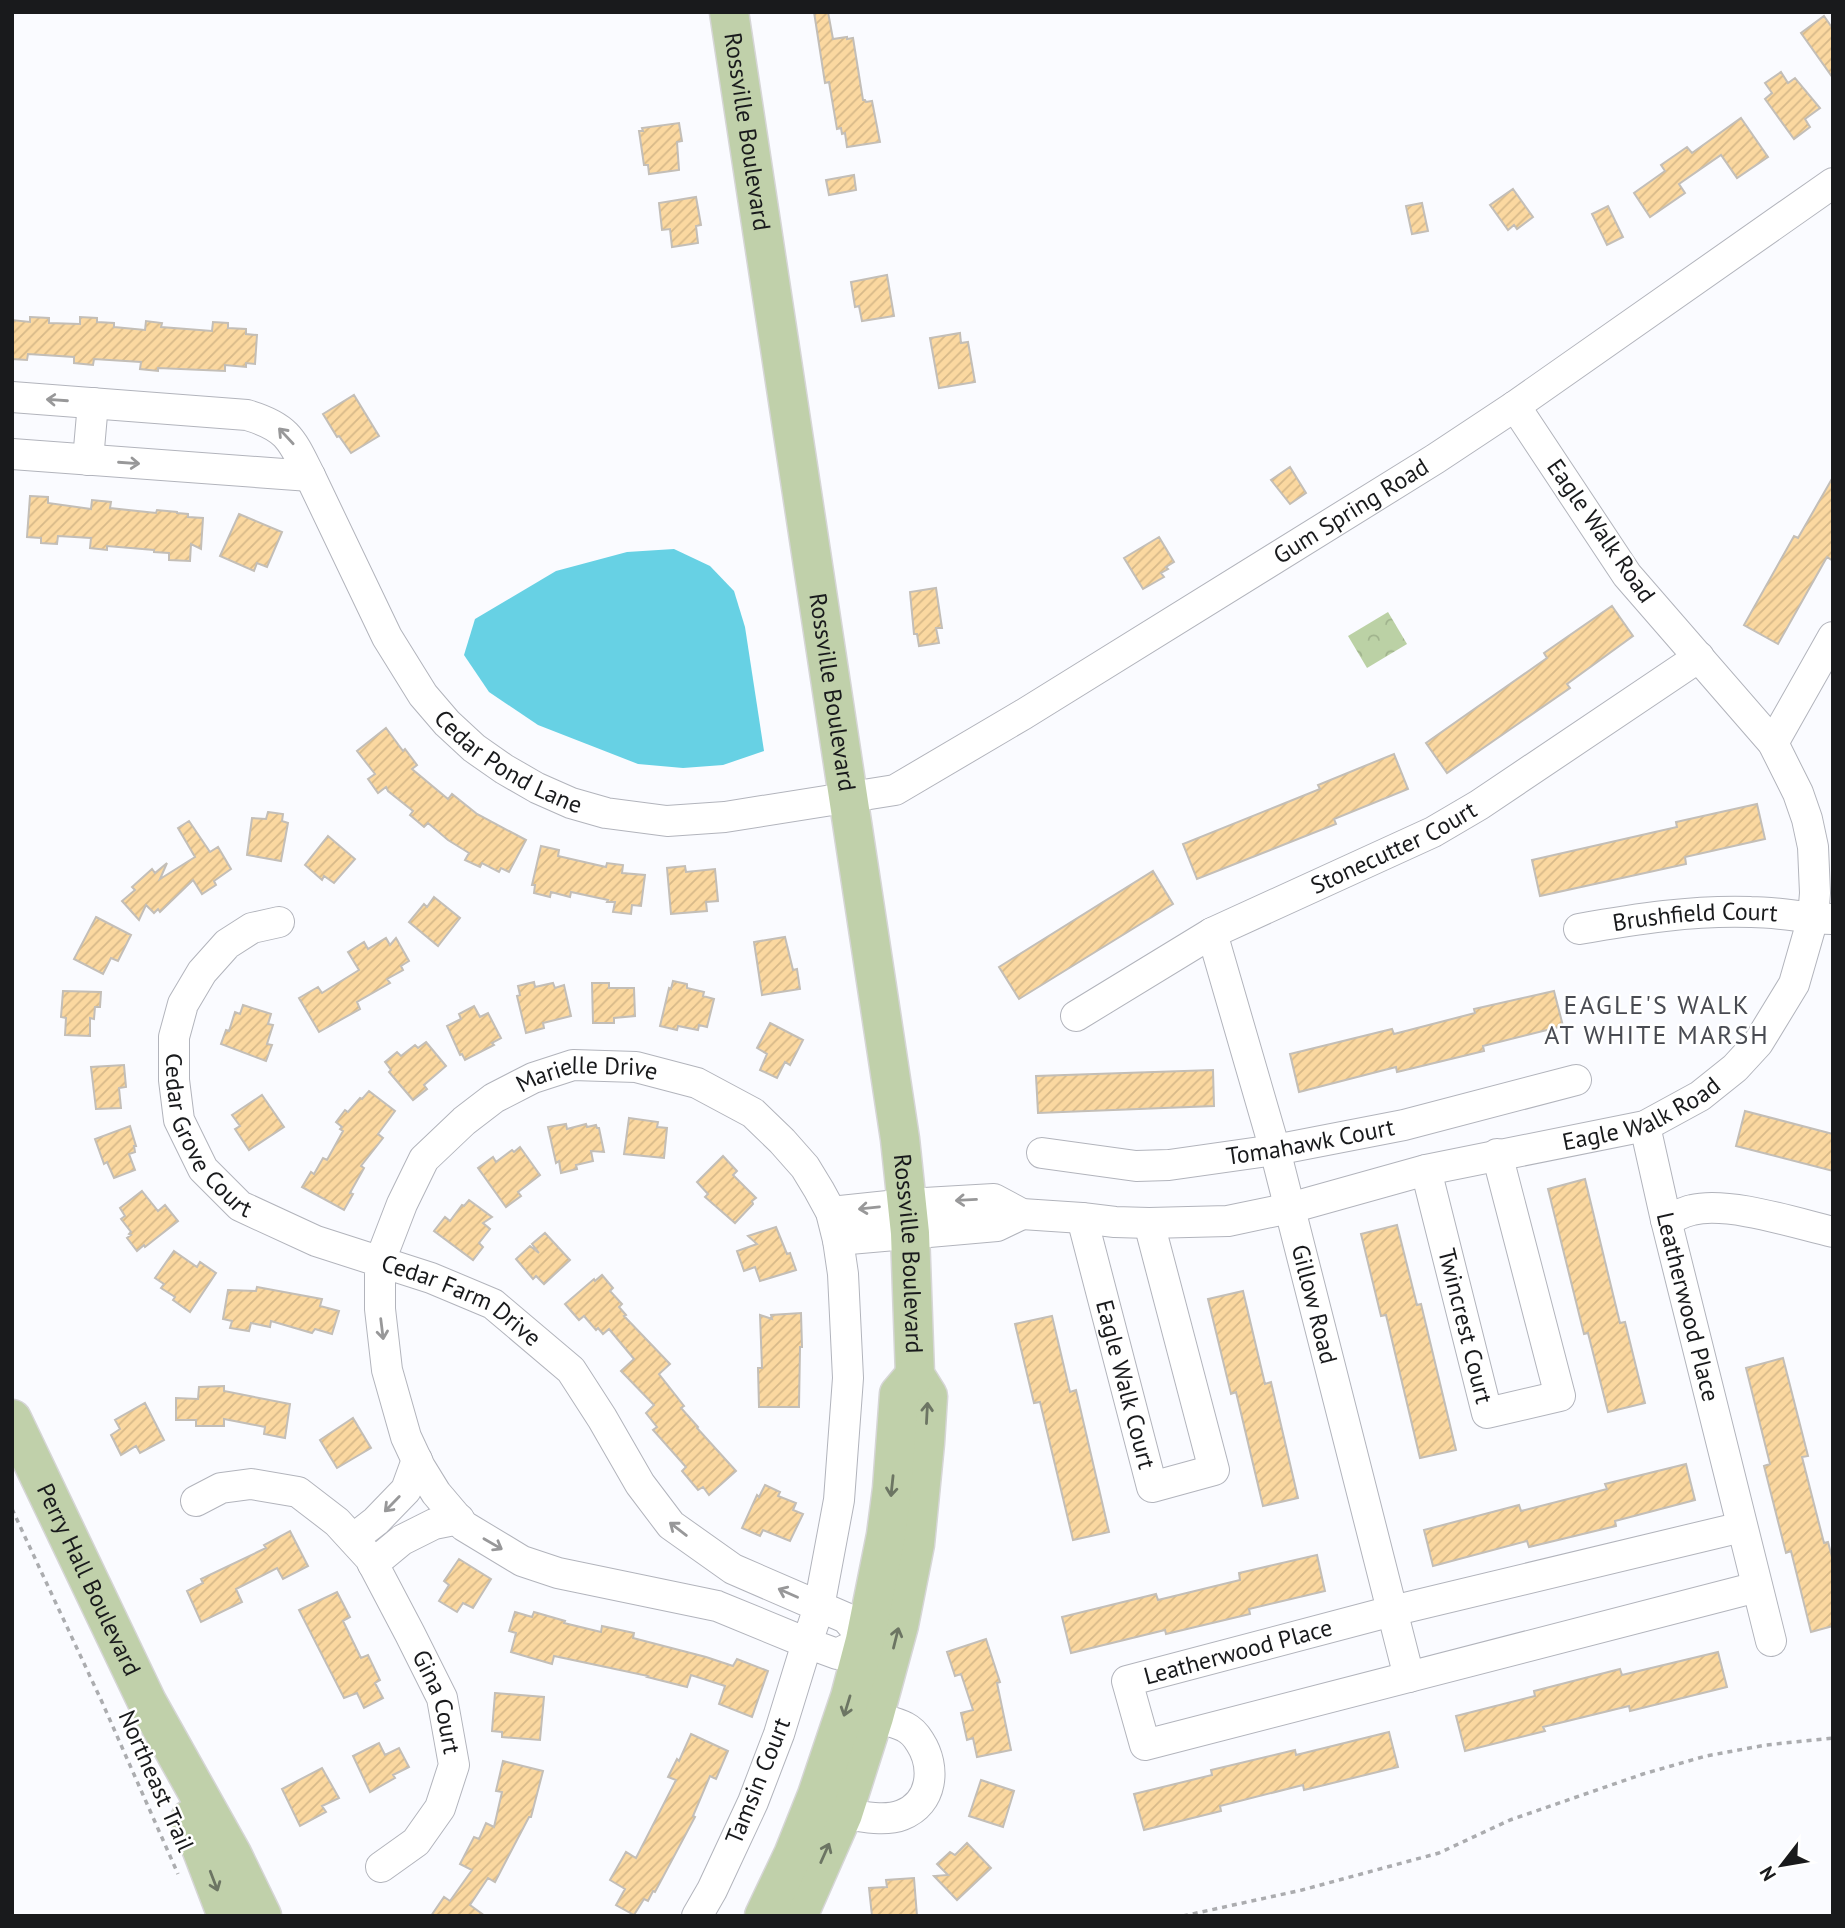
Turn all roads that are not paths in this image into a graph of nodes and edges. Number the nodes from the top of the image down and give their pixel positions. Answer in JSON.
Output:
{"nodes":[{"id":1,"x":729,"y":12,"type":"edge"},
{"id":2,"x":1833,"y":183,"type":"edge"},
{"id":3,"x":12,"y":397,"type":"edge"},
{"id":4,"x":93,"y":403,"type":"junction"},
{"id":5,"x":1515,"y":407,"type":"junction"},
{"id":6,"x":12,"y":454,"type":"edge"},
{"id":7,"x":88,"y":460,"type":"junction"},
{"id":8,"x":310,"y":476,"type":"junction"},
{"id":9,"x":1833,"y":638,"type":"edge"},
{"id":10,"x":1699,"y":657,"type":"junction"},
{"id":11,"x":1773,"y":743,"type":"junction"},
{"id":12,"x":848,"y":799,"type":"junction"},
{"id":13,"x":1823,"y":919,"type":"edge"},
{"id":14,"x":279,"y":922,"type":"dead end"},
{"id":15,"x":1579,"y":929,"type":"dead end"},
{"id":16,"x":1212,"y":933,"type":"junction"},
{"id":17,"x":1076,"y":1016,"type":"dead end"},
{"id":18,"x":1576,"y":1080,"type":"dead end"},
{"id":19,"x":1645,"y":1126,"type":"junction"},
{"id":20,"x":1275,"y":1150,"type":"junction"},
{"id":21,"x":1042,"y":1153,"type":"dead end"},
{"id":22,"x":1497,"y":1154,"type":"junction"},
{"id":23,"x":1426,"y":1170,"type":"junction"},
{"id":24,"x":1290,"y":1208,"type":"junction"},
{"id":25,"x":1082,"y":1218,"type":"junction"},
{"id":26,"x":909,"y":1219,"type":"junction"},
{"id":27,"x":1666,"y":1220,"type":"junction"},
{"id":28,"x":1149,"y":1223,"type":"junction"},
{"id":29,"x":834,"y":1226,"type":"junction"},
{"id":30,"x":1833,"y":1232,"type":"edge"},
{"id":31,"x":380,"y":1261,"type":"junction"},
{"id":32,"x":915,"y":1375,"type":"junction"},
{"id":33,"x":14,"y":1426,"type":"edge"},
{"id":34,"x":417,"y":1460,"type":"junction"},
{"id":35,"x":196,"y":1501,"type":"dead end"},
{"id":36,"x":459,"y":1520,"type":"junction"},
{"id":37,"x":1742,"y":1527,"type":"junction"},
{"id":38,"x":353,"y":1539,"type":"junction"},
{"id":39,"x":373,"y":1564,"type":"junction"},
{"id":40,"x":733,"y":1569,"type":"junction"},
{"id":41,"x":1757,"y":1587,"type":"junction"},
{"id":42,"x":717,"y":1606,"type":"junction"},
{"id":43,"x":819,"y":1607,"type":"junction"},
{"id":44,"x":1392,"y":1611,"type":"junction"},
{"id":45,"x":866,"y":1640,"type":"junction"},
{"id":46,"x":1771,"y":1641,"type":"dead end"},
{"id":47,"x":807,"y":1643,"type":"junction"},
{"id":48,"x":1409,"y":1677,"type":"junction"},
{"id":49,"x":147,"y":1702,"type":"junction"},
{"id":50,"x":874,"y":1717,"type":"junction"},
{"id":51,"x":843,"y":1814,"type":"junction"},
{"id":52,"x":381,"y":1867,"type":"dead end"},
{"id":53,"x":227,"y":1916,"type":"edge"},
{"id":54,"x":262,"y":1916,"type":"edge"},
{"id":55,"x":697,"y":1916,"type":"edge"},
{"id":56,"x":764,"y":1916,"type":"edge"},
{"id":57,"x":797,"y":1916,"type":"edge"}],
"edges":[{"from":1,"to":12,"type":"main road","name":"Rossville Boulevard"},
{"from":2,"to":5,"type":"street","name":"Gum Spring Road"},
{"from":4,"to":3,"type":"street","name":"Cedar Pond Lane","one_way":true},
{"from":4,"to":7,"type":"street"},
{"from":8,"to":4,"type":"street","name":"Cedar Pond Lane","one_way":true},
{"from":5,"to":10,"type":"street","name":"Eagle Walk Road"},
{"from":5,"to":12,"type":"street","name":"Gum Spring Road"},
{"from":6,"to":7,"type":"street"},
{"from":7,"to":8,"type":"street","one_way":true},
{"from":8,"to":12,"type":"street","name":"Cedar Pond Lane"},
{"from":9,"to":11,"type":"street"},
{"from":10,"to":11,"type":"street","name":"Eagle Walk Road"},
{"from":10,"to":16,"type":"street","name":"Stonecutter Court"},
{"from":11,"to":13,"type":"street","name":"Eagle Walk Road"},
{"from":12,"to":26,"type":"main road","name":"Rossville Boulevard"},
{"from":13,"to":15,"type":"street","name":"Brushfield Court"},
{"from":13,"to":19,"type":"street","name":"Eagle Walk Road"},
{"from":14,"to":31,"type":"street","name":"Cedar Grove Court"},
{"from":16,"to":17,"type":"street","name":"Stonecutter Court"},
{"from":16,"to":20,"type":"street","name":"Gillow Road"},
{"from":18,"to":20,"type":"street","name":"Tomahawk Court"},
{"from":19,"to":22,"type":"street","name":"Eagle Walk Road"},
{"from":19,"to":27,"type":"street","name":"Leatherwood Place"},
{"from":20,"to":21,"type":"street","name":"Tomahawk Court"},
{"from":20,"to":24,"type":"street","name":"Gillow Road"},
{"from":22,"to":23,"type":"street","name":"Eagle Walk Road"},
{"from":22,"to":23,"type":"street","name":"Twincrest Court"},
{"from":23,"to":24,"type":"street","name":"Eagle Walk Road"},
{"from":24,"to":28,"type":"street","name":"Eagle Walk Road"},
{"from":24,"to":44,"type":"street","name":"Gillow Road"},
{"from":25,"to":26,"type":"street","name":"Eagle Walk Road"},
{"from":25,"to":28,"type":"street","name":"Eagle Walk Road"},
{"from":25,"to":28,"type":"street","name":"Eagle Walk Court"},
{"from":26,"to":29,"type":"street"},
{"from":26,"to":32,"type":"main road","name":"Rossville Boulevard"},
{"from":27,"to":30,"type":"street"},
{"from":27,"to":37,"type":"street","name":"Leatherwood Place"},
{"from":29,"to":31,"type":"street","name":"Marielle Drive"},
{"from":29,"to":43,"type":"street","name":"Marielle Drive"},
{"from":31,"to":34,"type":"street","name":"Cedar Farm Drive","one_way":true},
{"from":40,"to":31,"type":"street","name":"Cedar Farm Drive","one_way":true},
{"from":32,"to":45,"type":"main road","name":"Rossville Boulevard","one_way":true},
{"from":50,"to":32,"type":"main road","name":"Rossville Boulevard","one_way":true},
{"from":33,"to":49,"type":"main road","name":"Perry Hall Boulevard"},
{"from":34,"to":36,"type":"street","name":"Cedar Farm Drive"},
{"from":34,"to":38,"type":"street","one_way":true},
{"from":35,"to":38,"type":"street","name":"Gina Court"},
{"from":36,"to":39,"type":"street"},
{"from":36,"to":42,"type":"street","name":"Cedar Farm Drive","one_way":true},
{"from":37,"to":41,"type":"street","name":"Leatherwood Place"},
{"from":37,"to":44,"type":"street","name":"Leatherwood Place"},
{"from":38,"to":39,"type":"street","name":"Gina Court"},
{"from":39,"to":52,"type":"street","name":"Gina Court"},
{"from":40,"to":42,"type":"street"},
{"from":43,"to":40,"type":"street","name":"Cedar Farm Drive","one_way":true},
{"from":41,"to":46,"type":"street","name":"Leatherwood Place"},
{"from":41,"to":48,"type":"street","name":"Leatherwood Place"},
{"from":42,"to":47,"type":"street","name":"Cedar Farm Drive"},
{"from":43,"to":45,"type":"street","name":"Cedar Farm Drive"},
{"from":43,"to":47,"type":"street","name":"Marielle Drive"},
{"from":44,"to":48,"type":"street","name":"Gillow Road"},
{"from":44,"to":48,"type":"street","name":"Leatherwood Place"},
{"from":45,"to":47,"type":"street","name":"Cedar Farm Drive"},
{"from":45,"to":56,"type":"main road","name":"Rossville Boulevard","one_way":true},
{"from":47,"to":55,"type":"street","name":"Tamsin Court"},
{"from":49,"to":53,"type":"main road","name":"Perry Hall Boulevard","one_way":true},
{"from":49,"to":54,"type":"main road","name":"Perry Hall Boulevard"},
{"from":50,"to":51,"type":"main road","name":"Rossville Boulevard"},
{"from":50,"to":51,"type":"street"},
{"from":57,"to":51,"type":"main road","name":"Rossville Boulevard","one_way":true}]}
